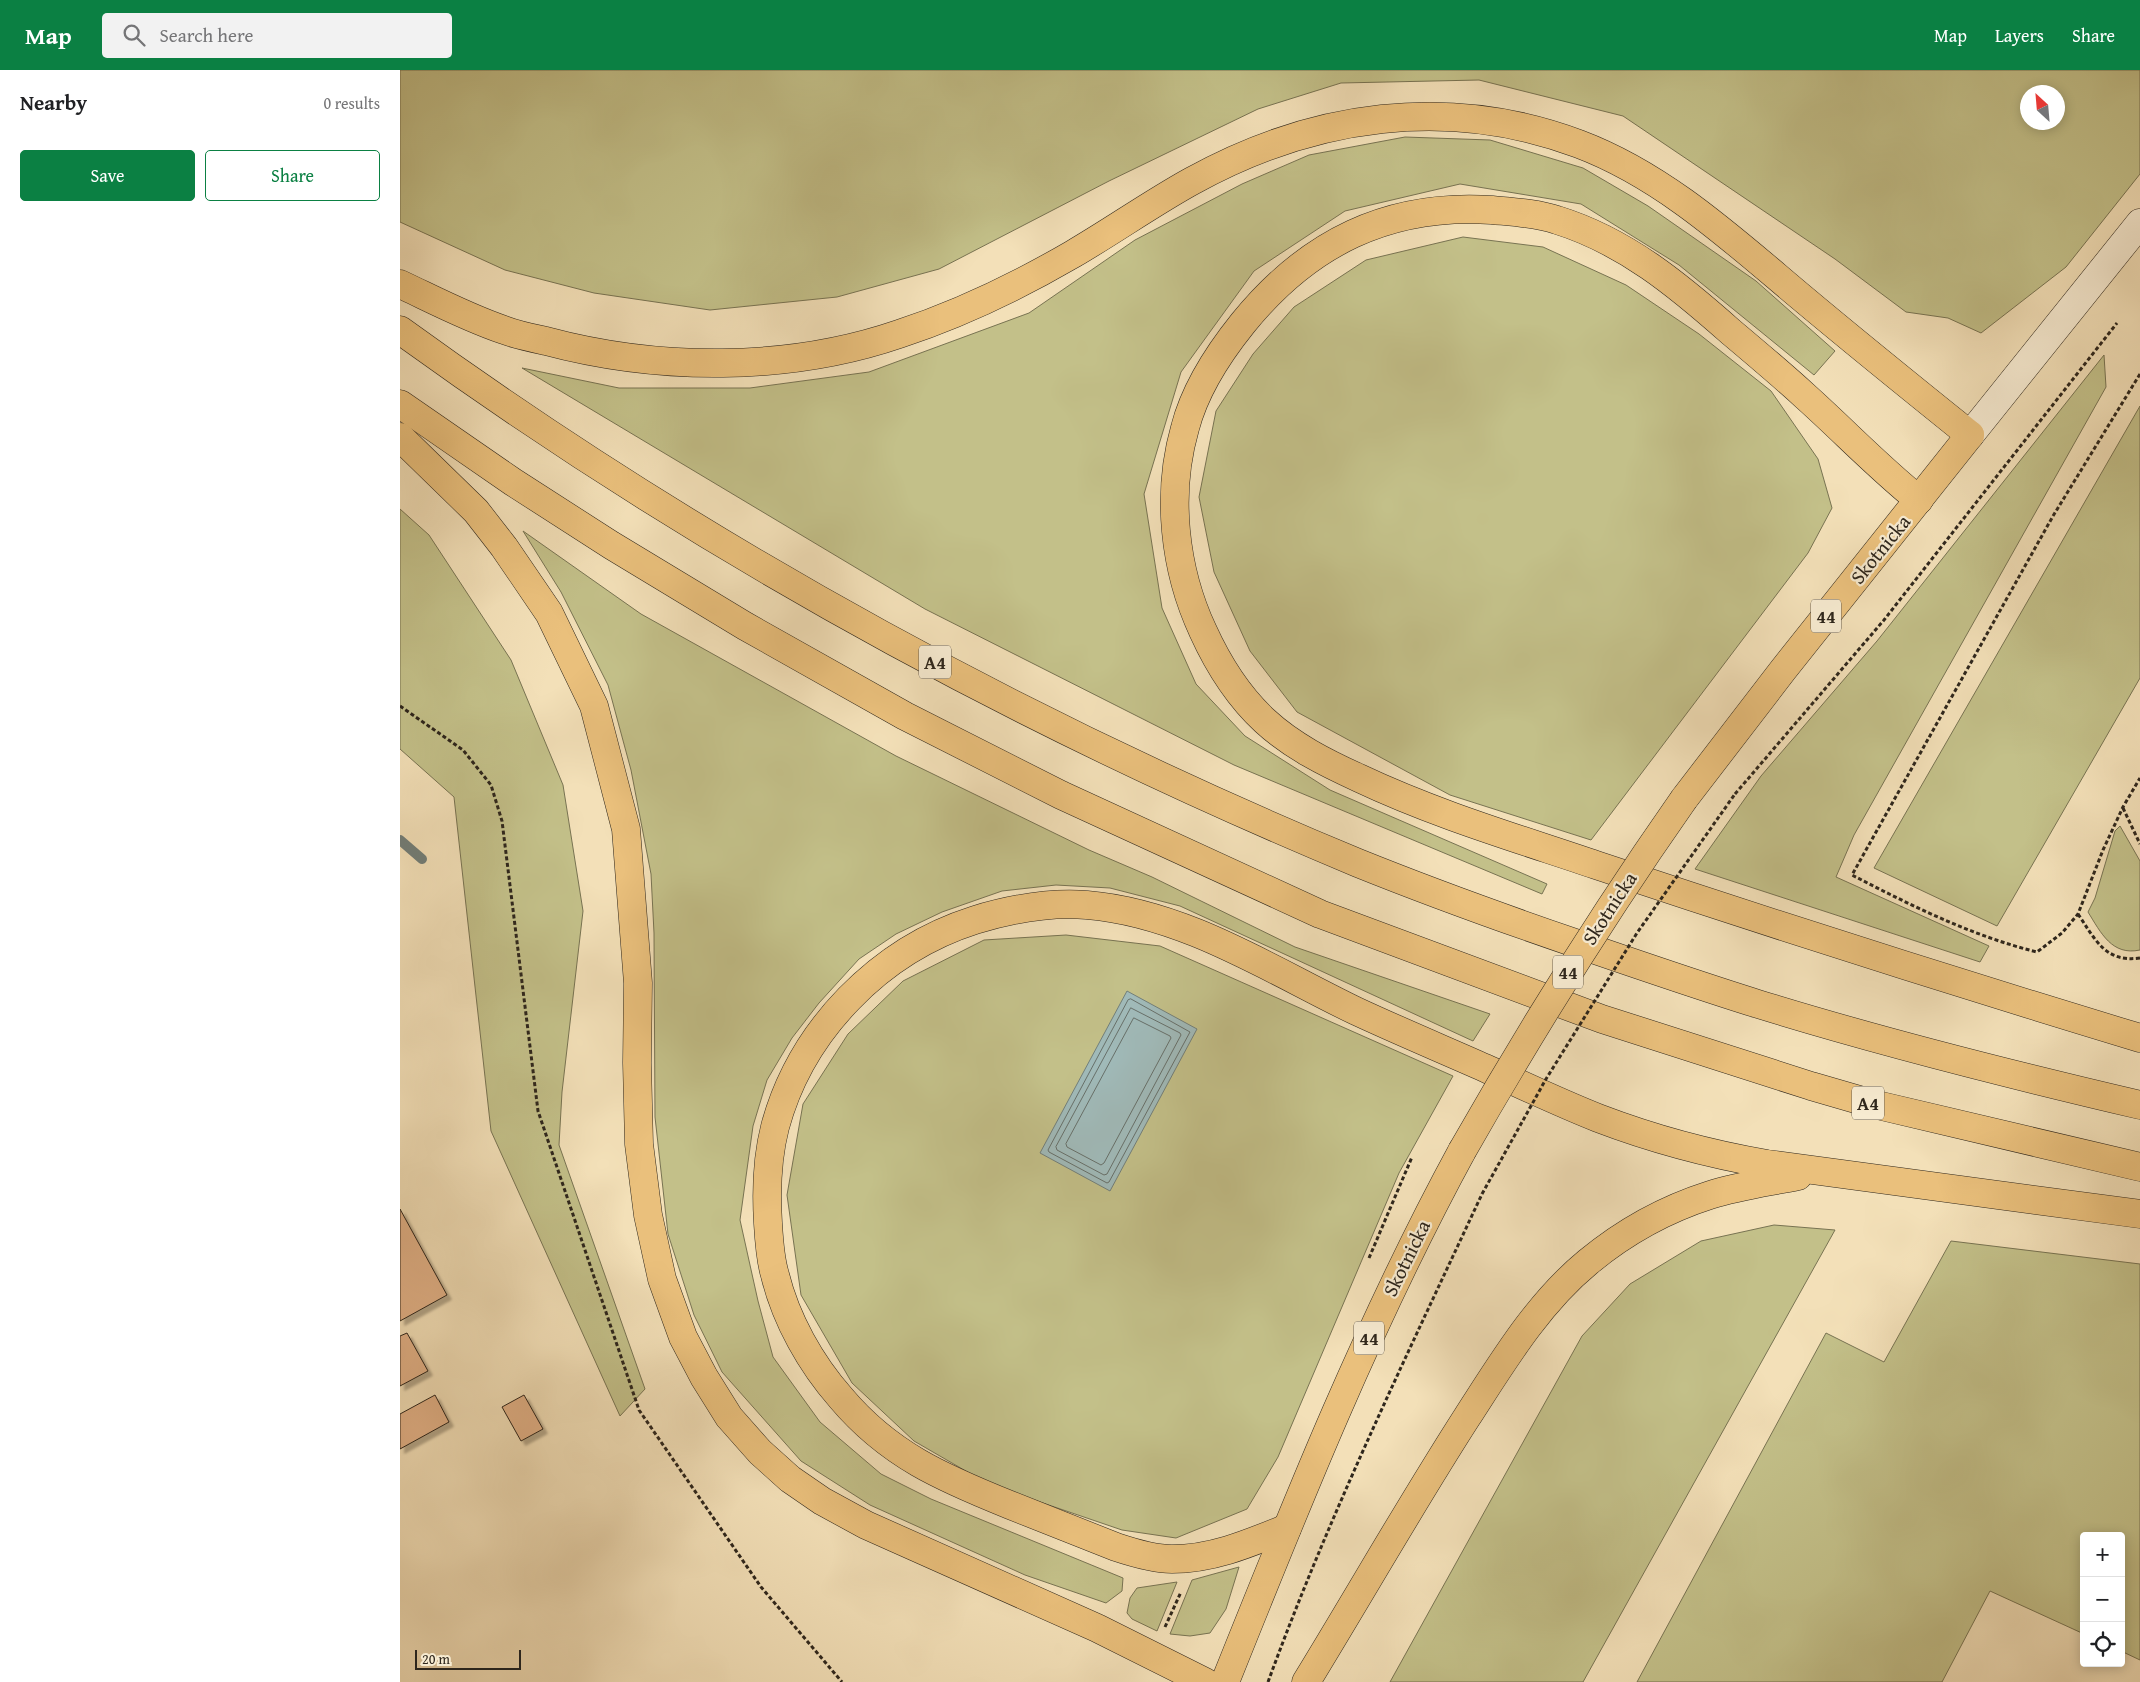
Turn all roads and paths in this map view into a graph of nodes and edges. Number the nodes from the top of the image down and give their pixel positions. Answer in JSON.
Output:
{"nodes":[{"id":1,"x":2140,"y":224,"type":"edge"},
{"id":2,"x":400,"y":284,"type":"edge"},
{"id":3,"x":2116,"y":323,"type":"dead end"},
{"id":4,"x":400,"y":330,"type":"edge"},
{"id":5,"x":2140,"y":374,"type":"edge"},
{"id":6,"x":400,"y":404,"type":"edge"},
{"id":7,"x":1970,"y":435,"type":"junction"},
{"id":8,"x":400,"y":437,"type":"edge"},
{"id":9,"x":1919,"y":500,"type":"junction"},
{"id":10,"x":400,"y":706,"type":"edge"},
{"id":11,"x":2140,"y":778,"type":"edge"},
{"id":12,"x":2123,"y":807,"type":"junction"},
{"id":13,"x":2140,"y":844,"type":"edge"},
{"id":14,"x":2078,"y":914,"type":"junction"},
{"id":15,"x":2140,"y":958,"type":"edge"},
{"id":16,"x":2140,"y":1038,"type":"edge"},
{"id":17,"x":2140,"y":1105,"type":"edge"},
{"id":18,"x":1412,"y":1157,"type":"dead end"},
{"id":19,"x":2140,"y":1167,"type":"edge"},
{"id":20,"x":1827,"y":1171,"type":"junction"},
{"id":21,"x":2140,"y":1214,"type":"edge"},
{"id":22,"x":1368,"y":1259,"type":"dead end"},
{"id":23,"x":1287,"y":1528,"type":"junction"},
{"id":24,"x":1196,"y":1557,"type":"junction"},
{"id":25,"x":1164,"y":1631,"type":"dead end"},
{"id":26,"x":842,"y":1682,"type":"edge"},
{"id":27,"x":1205,"y":1682,"type":"edge"},
{"id":28,"x":1225,"y":1682,"type":"edge"},
{"id":29,"x":1268,"y":1682,"type":"edge"},
{"id":30,"x":1306,"y":1682,"type":"edge"}],
"edges":[{"from":1,"to":7,"type":"main road","name":"Skotnicka"},
{"from":2,"to":7,"type":"main road"},
{"from":3,"to":29,"type":"path","bridge":true},
{"from":4,"to":17,"type":"main road","number":"A4"},
{"from":5,"to":14,"type":"path"},
{"from":6,"to":19,"type":"main road","number":"A4"},
{"from":7,"to":9,"type":"main road","name":"Skotnicka","number":"44"},
{"from":8,"to":27,"type":"main road"},
{"from":9,"to":16,"type":"main road"},
{"from":9,"to":23,"type":"main road","name":"Skotnicka","number":"44","bridge":true},
{"from":10,"to":26,"type":"path"},
{"from":11,"to":12,"type":"path"},
{"from":12,"to":13,"type":"path"},
{"from":12,"to":14,"type":"path"},
{"from":14,"to":15,"type":"path"},
{"from":18,"to":22,"type":"path"},
{"from":20,"to":21,"type":"main road"},
{"from":20,"to":24,"type":"main road"},
{"from":20,"to":30,"type":"main road"},
{"from":23,"to":24,"type":"main road"},
{"from":23,"to":28,"type":"main road","name":"Skotnicka","number":"44"},
{"from":24,"to":25,"type":"path"}]}
